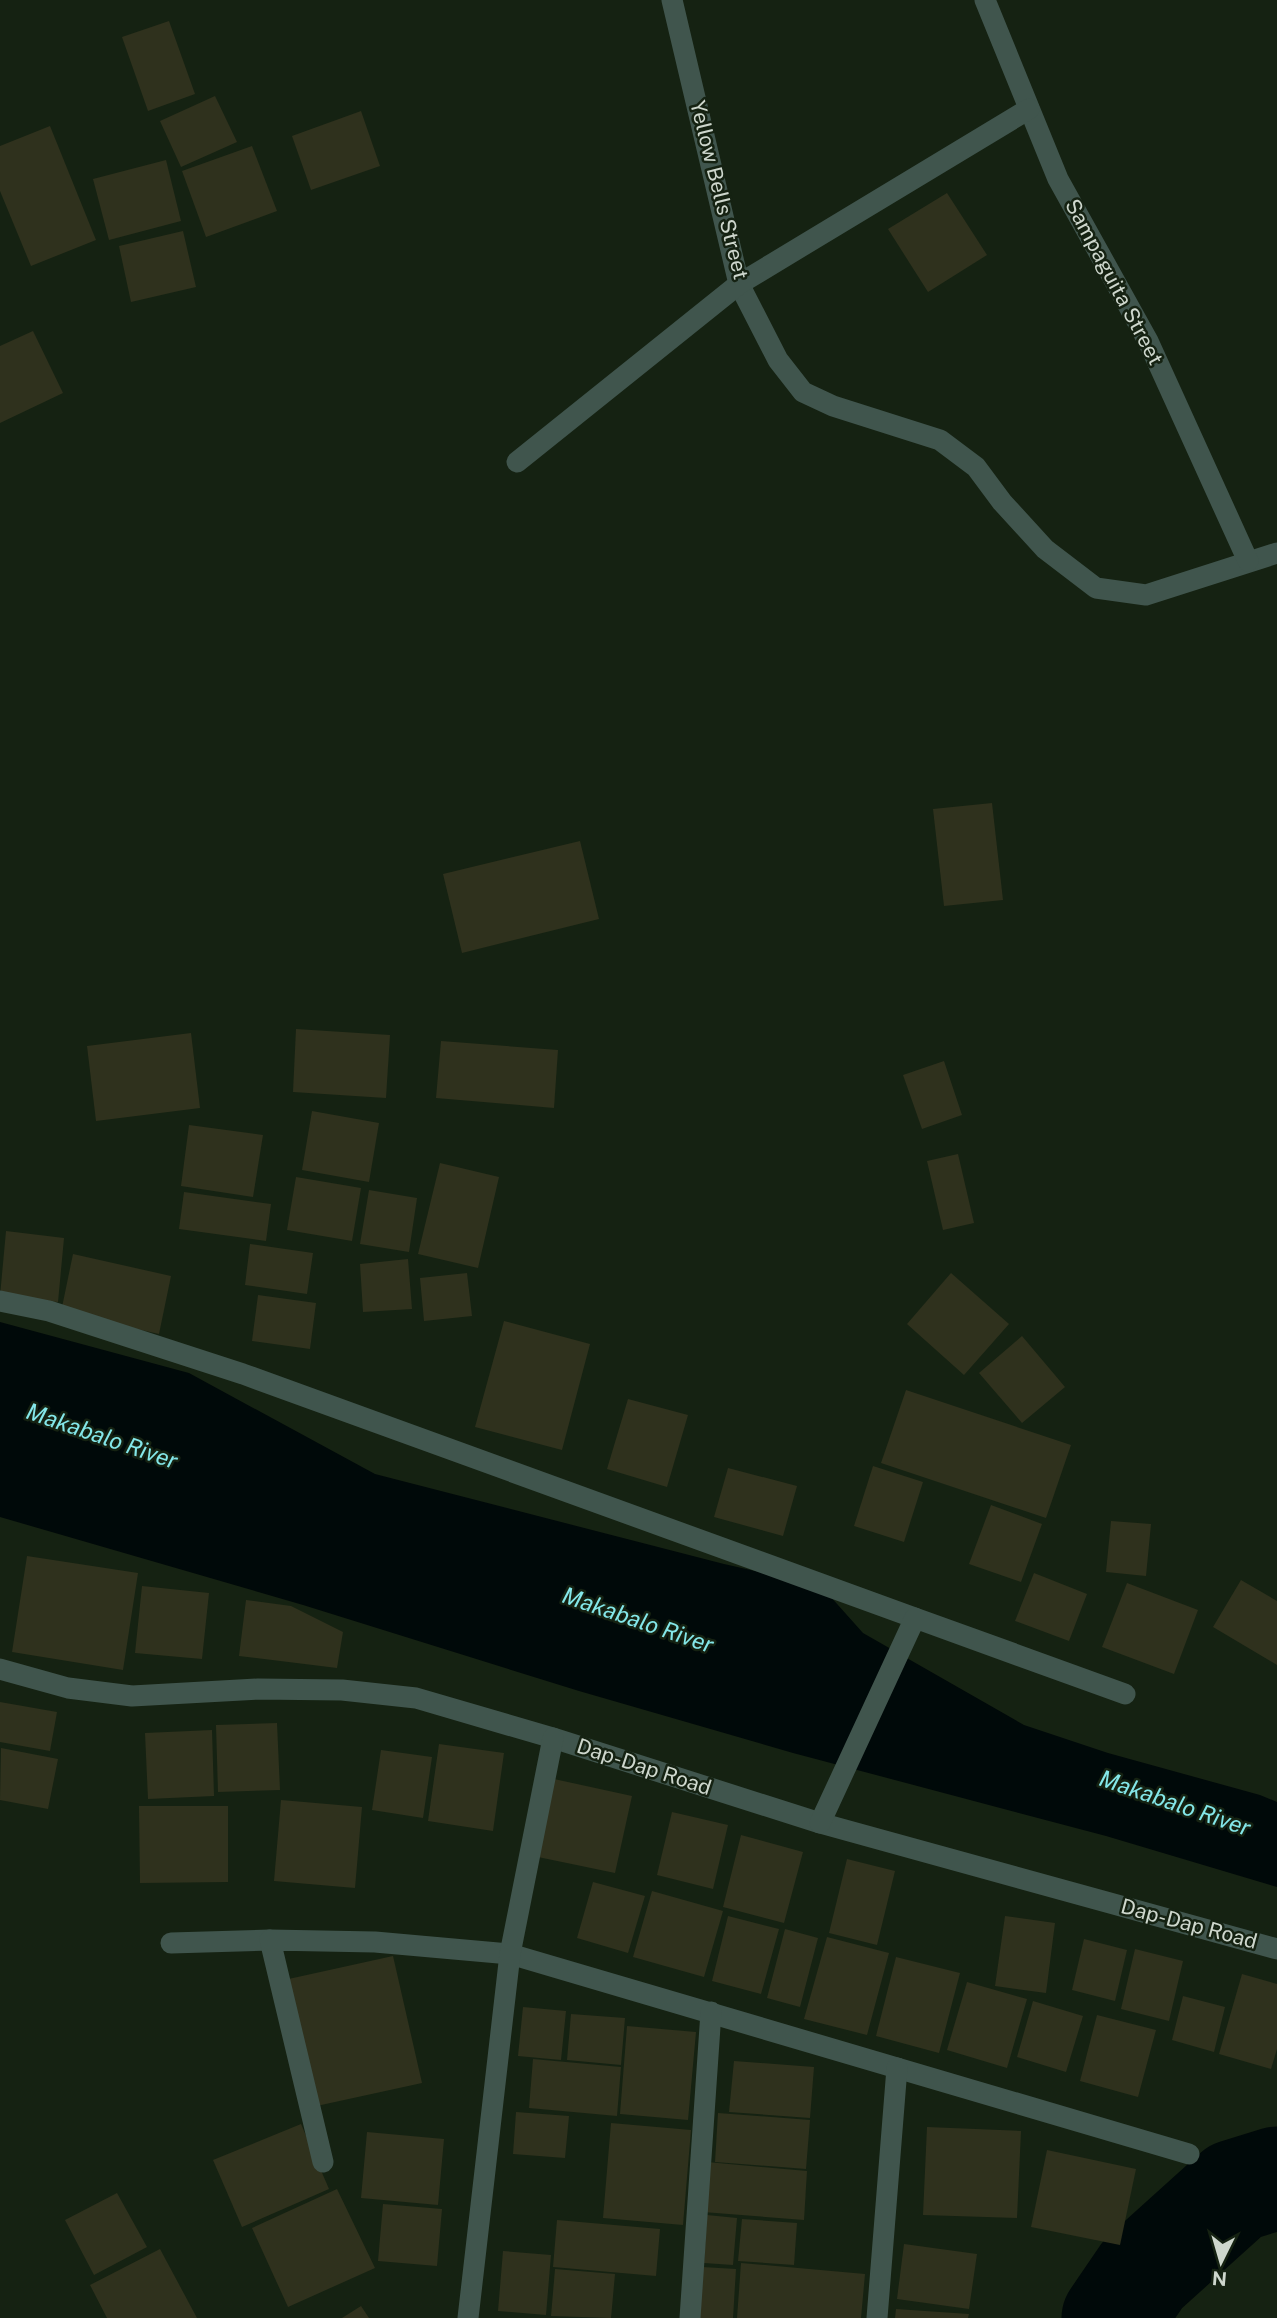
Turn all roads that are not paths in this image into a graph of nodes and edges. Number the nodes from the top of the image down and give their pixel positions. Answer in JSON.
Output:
{"nodes":[{"id":1,"x":672,"y":0,"type":"edge"},
{"id":2,"x":985,"y":0,"type":"edge"},
{"id":3,"x":1029,"y":109,"type":"junction"},
{"id":4,"x":739,"y":284,"type":"junction"},
{"id":5,"x":517,"y":462,"type":"dead end"},
{"id":6,"x":1277,"y":553,"type":"edge"},
{"id":7,"x":1248,"y":561,"type":"junction"},
{"id":8,"x":0,"y":1301,"type":"edge"},
{"id":9,"x":915,"y":1618,"type":"junction"},
{"id":10,"x":0,"y":1670,"type":"edge"},
{"id":11,"x":1125,"y":1694,"type":"dead end"},
{"id":12,"x":553,"y":1738,"type":"junction"},
{"id":13,"x":820,"y":1823,"type":"junction"},
{"id":14,"x":270,"y":1940,"type":"junction"},
{"id":15,"x":171,"y":1943,"type":"dead end"},
{"id":16,"x":1277,"y":1949,"type":"edge"},
{"id":17,"x":510,"y":1954,"type":"junction"},
{"id":18,"x":711,"y":2012,"type":"junction"},
{"id":19,"x":897,"y":2068,"type":"junction"},
{"id":20,"x":1189,"y":2154,"type":"dead end"},
{"id":21,"x":323,"y":2162,"type":"dead end"},
{"id":22,"x":468,"y":2318,"type":"edge"},
{"id":23,"x":690,"y":2318,"type":"edge"},
{"id":24,"x":877,"y":2318,"type":"edge"}],
"edges":[{"from":1,"to":4,"type":"street","name":"Yellow Bells Street"},
{"from":2,"to":3,"type":"street","name":"Sampaguita Street"},
{"from":3,"to":4,"type":"street"},
{"from":3,"to":7,"type":"street","name":"Sampaguita Street"},
{"from":4,"to":5,"type":"street"},
{"from":4,"to":7,"type":"street","name":"Yellow Bells Street"},
{"from":6,"to":7,"type":"street","name":"Yellow Bells Street"},
{"from":8,"to":9,"type":"street"},
{"from":9,"to":11,"type":"street"},
{"from":9,"to":13,"type":"street"},
{"from":10,"to":12,"type":"street","name":"Dap-Dap Road"},
{"from":12,"to":13,"type":"street","name":"Dap-Dap Road"},
{"from":12,"to":17,"type":"street"},
{"from":13,"to":16,"type":"street","name":"Dap-Dap Road"},
{"from":14,"to":15,"type":"street"},
{"from":14,"to":17,"type":"street"},
{"from":14,"to":21,"type":"street"},
{"from":17,"to":18,"type":"street"},
{"from":17,"to":22,"type":"street"},
{"from":18,"to":19,"type":"street"},
{"from":18,"to":23,"type":"street"},
{"from":19,"to":20,"type":"street"},
{"from":19,"to":24,"type":"street"}]}
